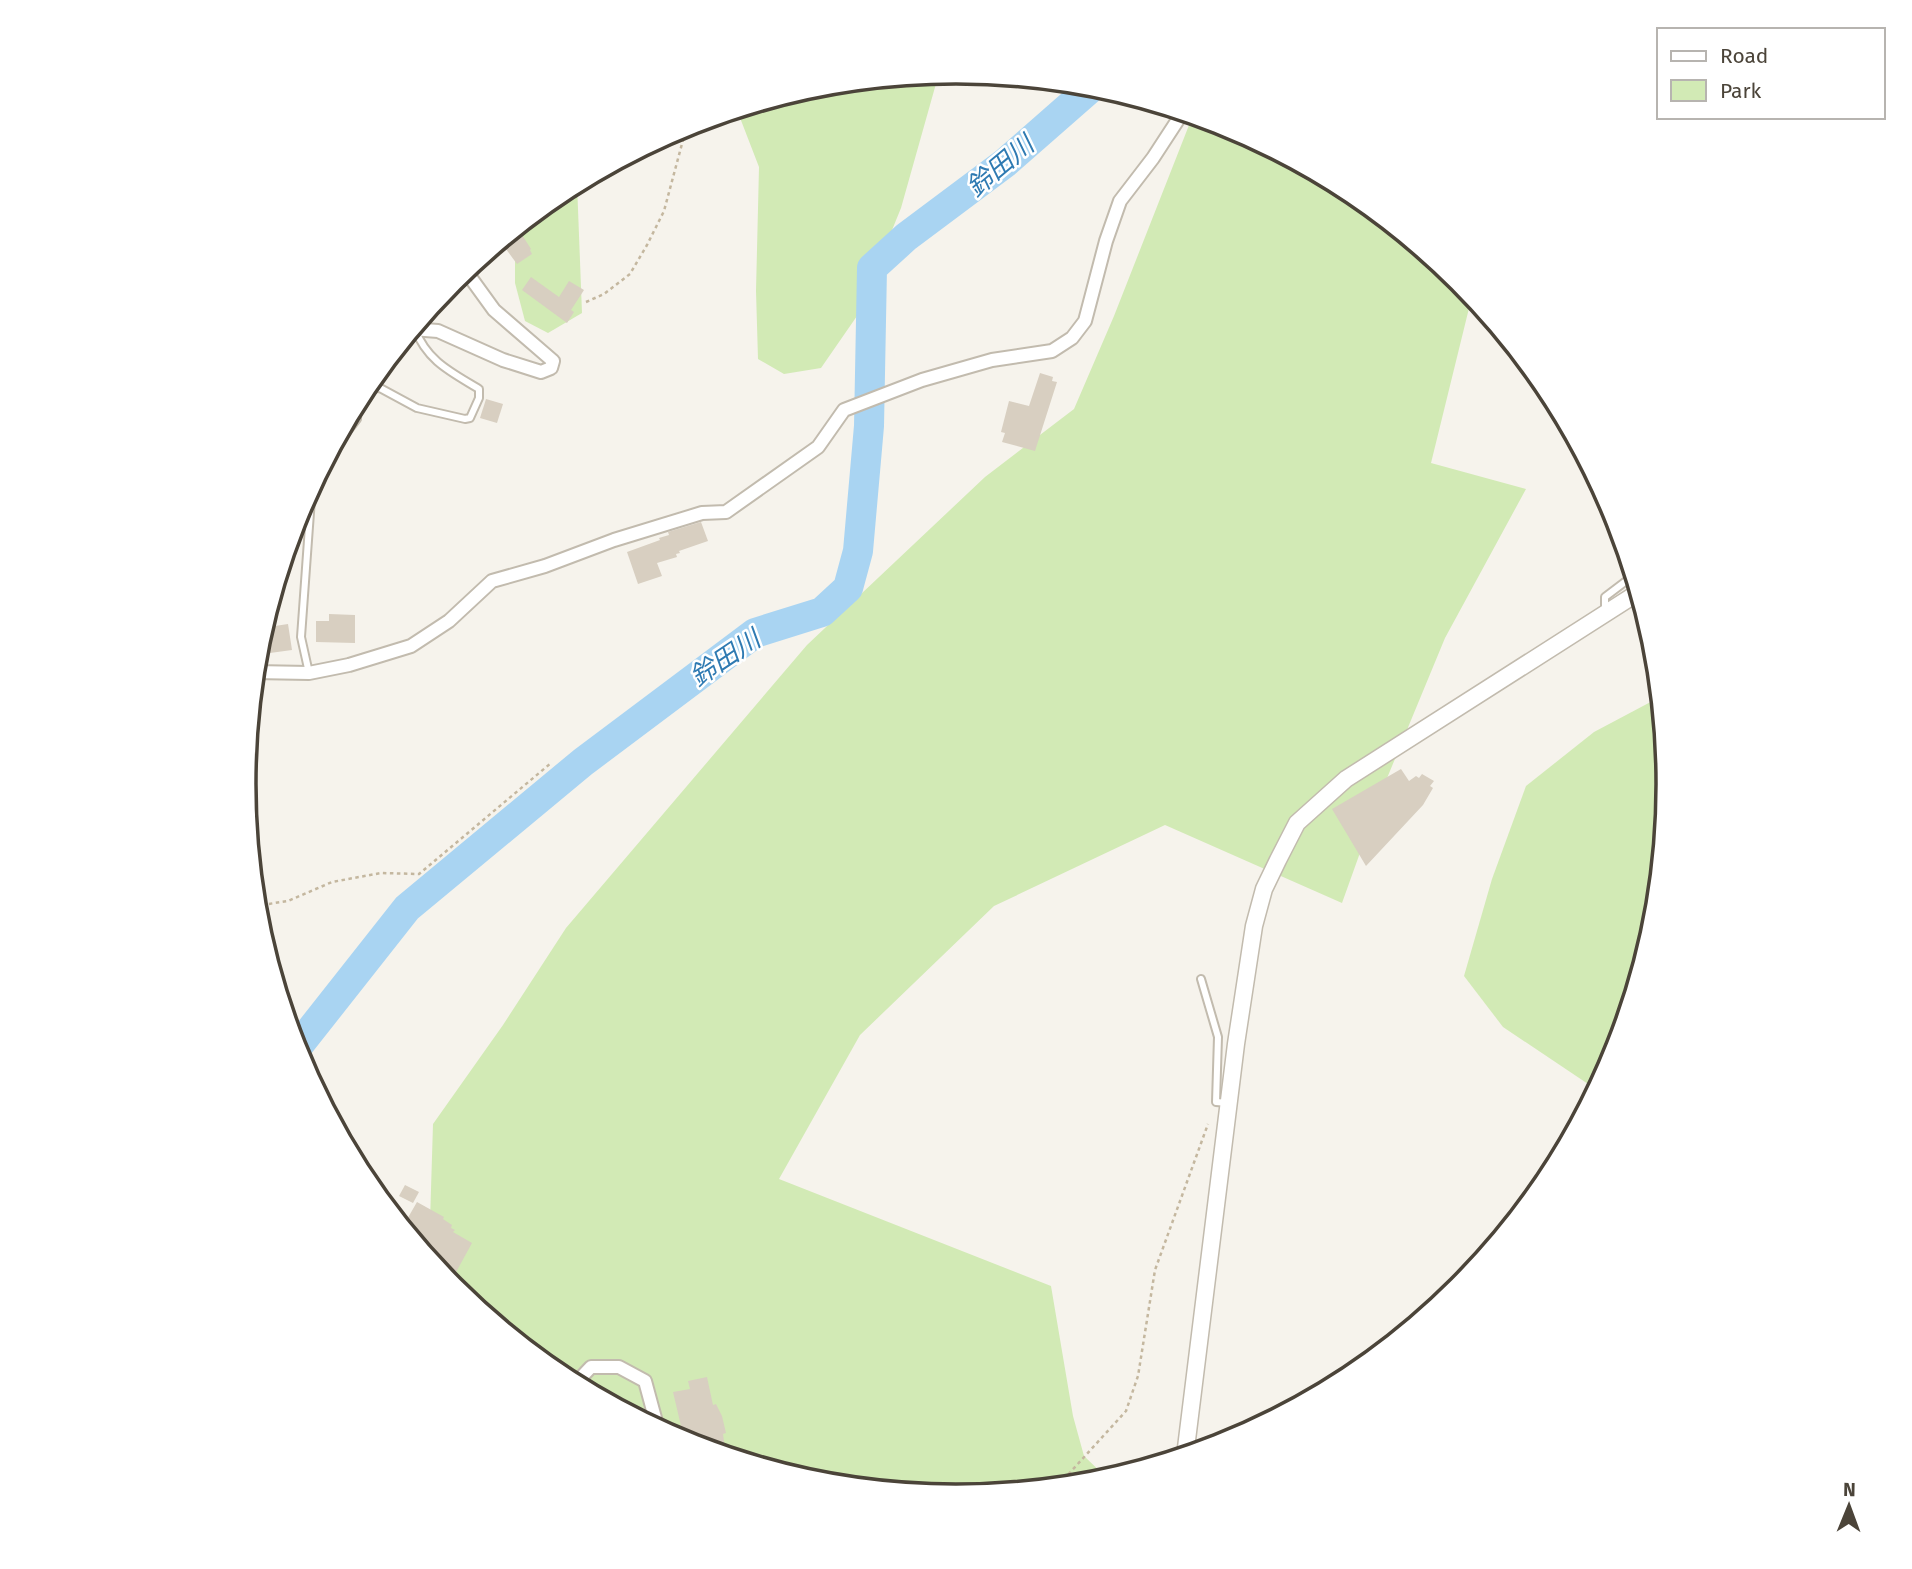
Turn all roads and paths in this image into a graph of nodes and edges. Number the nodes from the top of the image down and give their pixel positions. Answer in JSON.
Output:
{"nodes":[{"id":1,"x":1178,"y":120,"type":"edge"},
{"id":2,"x":683,"y":139,"type":"edge"},
{"id":3,"x":472,"y":279,"type":"edge"},
{"id":4,"x":586,"y":302,"type":"dead end"},
{"id":5,"x":423,"y":330,"type":"edge"},
{"id":6,"x":417,"y":337,"type":"edge"},
{"id":7,"x":379,"y":388,"type":"edge"},
{"id":8,"x":310,"y":514,"type":"edge"},
{"id":9,"x":1626,"y":581,"type":"edge"},
{"id":10,"x":1631,"y":597,"type":"edge"},
{"id":11,"x":1605,"y":614,"type":"junction"},
{"id":12,"x":265,"y":672,"type":"edge"},
{"id":13,"x":309,"y":673,"type":"junction"},
{"id":14,"x":551,"y":763,"type":"dead end"},
{"id":15,"x":266,"y":904,"type":"edge"},
{"id":16,"x":1201,"y":979,"type":"dead end"},
{"id":17,"x":1223,"y":1102,"type":"junction"},
{"id":18,"x":582,"y":1376,"type":"edge"},
{"id":19,"x":655,"y":1417,"type":"edge"},
{"id":20,"x":1186,"y":1446,"type":"edge"},
{"id":21,"x":1067,"y":1476,"type":"edge"}],
"edges":[{"from":1,"to":13,"type":"street"},
{"from":2,"to":4,"type":"path"},
{"from":3,"to":5,"type":"street"},
{"from":6,"to":7,"type":"lane"},
{"from":8,"to":13,"type":"lane"},
{"from":9,"to":11,"type":"lane"},
{"from":10,"to":11,"type":"street"},
{"from":11,"to":17,"type":"street"},
{"from":12,"to":13,"type":"street"},
{"from":14,"to":15,"type":"path"},
{"from":16,"to":17,"type":"lane"},
{"from":17,"to":20,"type":"street"},
{"from":17,"to":21,"type":"path"},
{"from":18,"to":19,"type":"street"}]}
